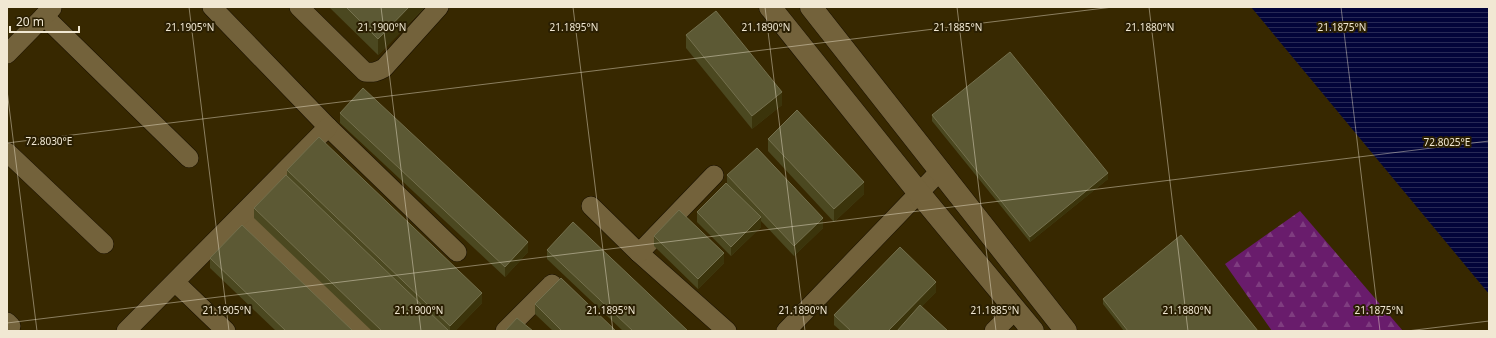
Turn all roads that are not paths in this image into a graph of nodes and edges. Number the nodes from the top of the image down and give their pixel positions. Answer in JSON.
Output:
{"nodes":[{"id":1,"x":212,"y":7,"type":"edge"},
{"id":2,"x":298,"y":7,"type":"edge"},
{"id":3,"x":440,"y":7,"type":"edge"},
{"id":4,"x":770,"y":7,"type":"edge"},
{"id":5,"x":811,"y":7,"type":"edge"},
{"id":6,"x":49,"y":11,"type":"edge"},
{"id":7,"x":7,"y":54,"type":"edge"},
{"id":8,"x":886,"y":102,"type":"junction"},
{"id":9,"x":864,"y":124,"type":"junction"},
{"id":10,"x":328,"y":127,"type":"junction"},
{"id":11,"x":7,"y":152,"type":"edge"},
{"id":12,"x":189,"y":158,"type":"dead end"},
{"id":13,"x":941,"y":170,"type":"junction"},
{"id":14,"x":714,"y":175,"type":"dead end"},
{"id":15,"x":919,"y":193,"type":"junction"},
{"id":16,"x":592,"y":206,"type":"dead end"},
{"id":17,"x":242,"y":215,"type":"junction"},
{"id":18,"x":104,"y":244,"type":"dead end"},
{"id":19,"x":457,"y":252,"type":"dead end"},
{"id":20,"x":640,"y":253,"type":"junction"},
{"id":21,"x":175,"y":282,"type":"junction"},
{"id":22,"x":552,"y":284,"type":"dead end"},
{"id":23,"x":1015,"y":310,"type":"junction"},
{"id":24,"x":126,"y":331,"type":"edge"},
{"id":25,"x":226,"y":331,"type":"edge"},
{"id":26,"x":364,"y":331,"type":"edge"},
{"id":27,"x":506,"y":331,"type":"edge"},
{"id":28,"x":727,"y":331,"type":"edge"},
{"id":29,"x":786,"y":331,"type":"edge"},
{"id":30,"x":994,"y":331,"type":"edge"},
{"id":31,"x":1033,"y":331,"type":"edge"},
{"id":32,"x":1066,"y":331,"type":"edge"}],
"edges":[{"from":1,"to":10,"type":"street"},
{"from":2,"to":3,"type":"street"},
{"from":4,"to":9,"type":"street"},
{"from":5,"to":8,"type":"street"},
{"from":6,"to":7,"type":"street"},
{"from":6,"to":12,"type":"street"},
{"from":8,"to":9,"type":"street"},
{"from":8,"to":13,"type":"street"},
{"from":9,"to":15,"type":"street"},
{"from":10,"to":17,"type":"street"},
{"from":10,"to":19,"type":"street"},
{"from":11,"to":18,"type":"street"},
{"from":13,"to":15,"type":"street"},
{"from":13,"to":32,"type":"street"},
{"from":14,"to":20,"type":"street"},
{"from":15,"to":23,"type":"street"},
{"from":15,"to":29,"type":"street"},
{"from":16,"to":20,"type":"street"},
{"from":17,"to":21,"type":"street"},
{"from":17,"to":26,"type":"street"},
{"from":20,"to":28,"type":"street"},
{"from":21,"to":24,"type":"street"},
{"from":21,"to":25,"type":"street"},
{"from":22,"to":27,"type":"street"},
{"from":23,"to":30,"type":"street"},
{"from":23,"to":31,"type":"street"}]}
